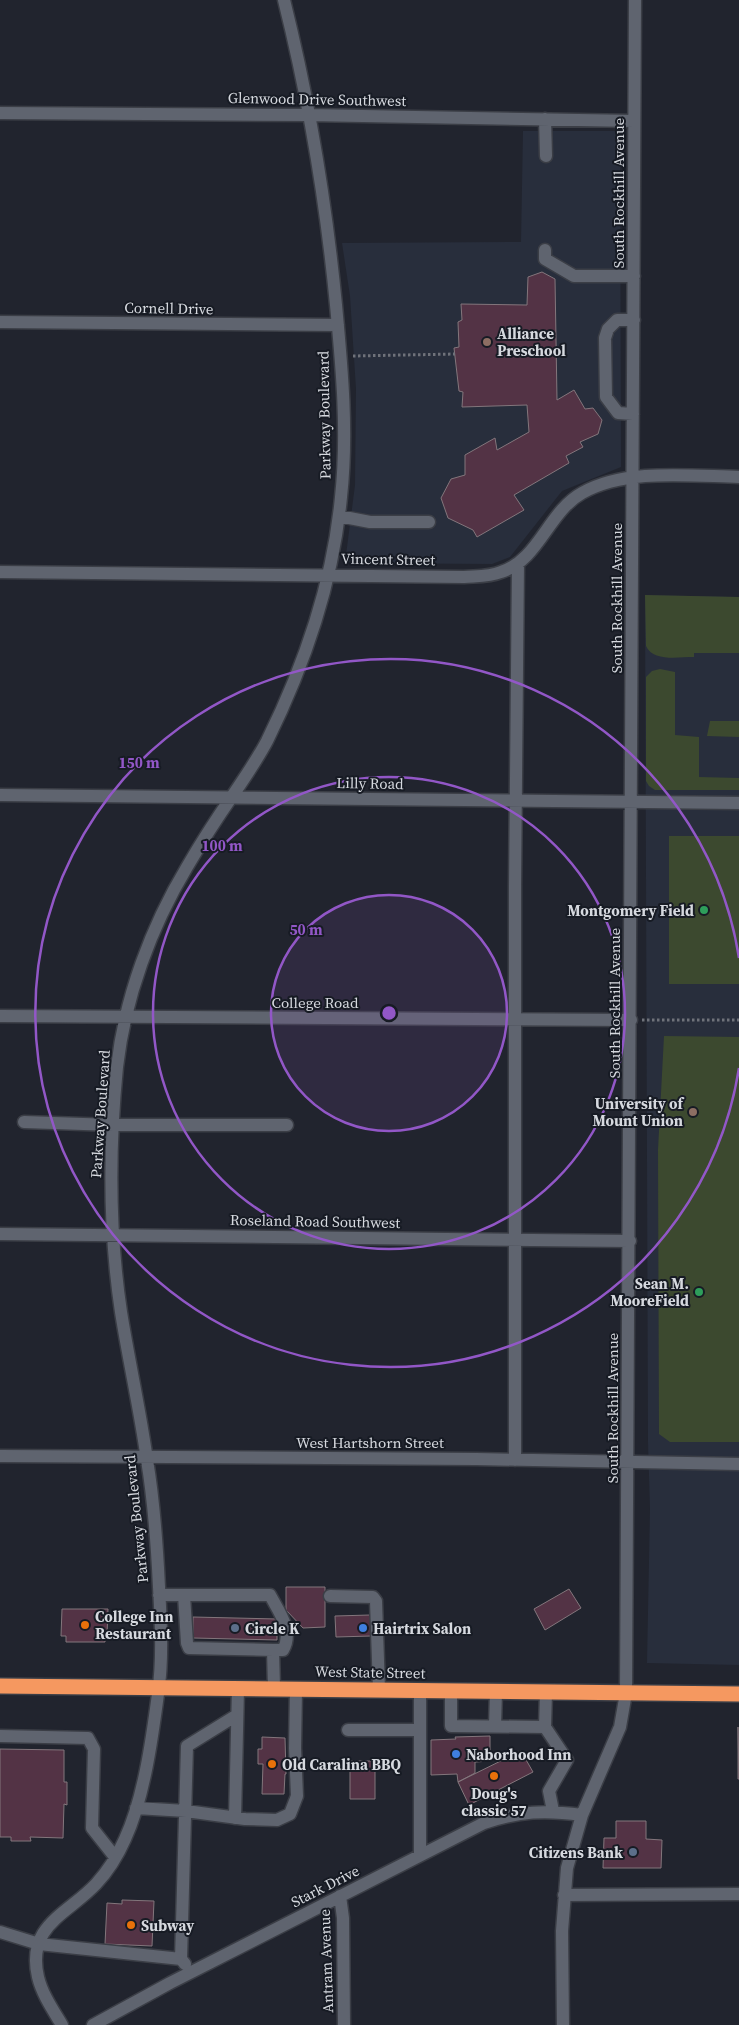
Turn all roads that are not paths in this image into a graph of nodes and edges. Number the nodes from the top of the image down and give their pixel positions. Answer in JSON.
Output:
{"nodes":[{"id":1,"x":284,"y":0,"type":"edge"},
{"id":2,"x":635,"y":0,"type":"edge"},
{"id":3,"x":0,"y":112,"type":"edge"},
{"id":4,"x":309,"y":115,"type":"junction"},
{"id":5,"x":545,"y":119,"type":"junction"},
{"id":6,"x":634,"y":121,"type":"junction"},
{"id":7,"x":546,"y":156,"type":"dead end"},
{"id":8,"x":545,"y":250,"type":"dead end"},
{"id":9,"x":634,"y":276,"type":"junction"},
{"id":10,"x":634,"y":320,"type":"junction"},
{"id":11,"x":0,"y":322,"type":"edge"},
{"id":12,"x":338,"y":326,"type":"junction"},
{"id":13,"x":634,"y":414,"type":"junction"},
{"id":14,"x":633,"y":477,"type":"junction"},
{"id":15,"x":739,"y":477,"type":"edge"},
{"id":16,"x":339,"y":516,"type":"junction"},
{"id":17,"x":429,"y":522,"type":"dead end"},
{"id":18,"x":518,"y":563,"type":"junction"},
{"id":19,"x":0,"y":572,"type":"edge"},
{"id":20,"x":328,"y":575,"type":"junction"},
{"id":21,"x":0,"y":795,"type":"edge"},
{"id":22,"x":231,"y":798,"type":"junction"},
{"id":23,"x":517,"y":800,"type":"junction"},
{"id":24,"x":631,"y":802,"type":"junction"},
{"id":25,"x":739,"y":803,"type":"edge"},
{"id":26,"x":0,"y":1016,"type":"edge"},
{"id":27,"x":127,"y":1017,"type":"junction"},
{"id":28,"x":516,"y":1020,"type":"junction"},
{"id":29,"x":631,"y":1020,"type":"junction"},
{"id":30,"x":24,"y":1122,"type":"dead end"},
{"id":31,"x":113,"y":1125,"type":"junction"},
{"id":32,"x":287,"y":1125,"type":"dead end"},
{"id":33,"x":0,"y":1234,"type":"edge"},
{"id":34,"x":113,"y":1236,"type":"junction"},
{"id":35,"x":514,"y":1240,"type":"junction"},
{"id":36,"x":630,"y":1241,"type":"junction"},
{"id":37,"x":0,"y":1456,"type":"edge"},
{"id":38,"x":147,"y":1457,"type":"junction"},
{"id":39,"x":515,"y":1460,"type":"junction"},
{"id":40,"x":628,"y":1463,"type":"junction"},
{"id":41,"x":739,"y":1464,"type":"edge"},
{"id":42,"x":160,"y":1595,"type":"junction"},
{"id":43,"x":184,"y":1595,"type":"junction"},
{"id":44,"x":330,"y":1596,"type":"dead end"},
{"id":45,"x":273,"y":1650,"type":"junction"},
{"id":46,"x":0,"y":1686,"type":"edge"},
{"id":47,"x":160,"y":1687,"type":"junction"},
{"id":48,"x":238,"y":1688,"type":"junction"},
{"id":49,"x":274,"y":1688,"type":"junction"},
{"id":50,"x":296,"y":1688,"type":"junction"},
{"id":51,"x":378,"y":1690,"type":"junction"},
{"id":52,"x":420,"y":1690,"type":"junction"},
{"id":53,"x":451,"y":1691,"type":"junction"},
{"id":54,"x":496,"y":1691,"type":"junction"},
{"id":55,"x":546,"y":1692,"type":"junction"},
{"id":56,"x":626,"y":1693,"type":"junction"},
{"id":57,"x":739,"y":1694,"type":"edge"},
{"id":58,"x":238,"y":1715,"type":"junction"},
{"id":59,"x":495,"y":1726,"type":"junction"},
{"id":60,"x":546,"y":1726,"type":"junction"},
{"id":61,"x":348,"y":1730,"type":"dead end"},
{"id":62,"x":420,"y":1730,"type":"junction"},
{"id":63,"x":0,"y":1736,"type":"edge"},
{"id":64,"x":136,"y":1808,"type":"junction"},
{"id":65,"x":186,"y":1811,"type":"junction"},
{"id":66,"x":554,"y":1811,"type":"junction"},
{"id":67,"x":582,"y":1815,"type":"junction"},
{"id":68,"x":240,"y":1819,"type":"junction"},
{"id":69,"x":420,"y":1855,"type":"junction"},
{"id":70,"x":116,"y":1857,"type":"junction"},
{"id":71,"x":739,"y":1894,"type":"edge"},
{"id":72,"x":564,"y":1895,"type":"junction"},
{"id":73,"x":340,"y":1896,"type":"junction"},
{"id":74,"x":0,"y":1932,"type":"edge"},
{"id":75,"x":39,"y":1944,"type":"junction"},
{"id":76,"x":181,"y":1959,"type":"junction"},
{"id":77,"x":190,"y":1973,"type":"junction"},
{"id":78,"x":62,"y":2025,"type":"edge"},
{"id":79,"x":93,"y":2025,"type":"edge"},
{"id":80,"x":344,"y":2025,"type":"edge"},
{"id":81,"x":563,"y":2025,"type":"edge"}],
"edges":[{"from":1,"to":4,"type":"street","name":"Parkway Boulevard"},
{"from":2,"to":6,"type":"street","name":"South Rockhill Avenue"},
{"from":3,"to":4,"type":"street","name":"Glenwood Drive Southwest"},
{"from":4,"to":5,"type":"street","name":"Glenwood Drive Southwest"},
{"from":4,"to":12,"type":"street","name":"Parkway Boulevard"},
{"from":5,"to":6,"type":"street","name":"Glenwood Drive Southwest"},
{"from":5,"to":7,"type":"street"},
{"from":6,"to":9,"type":"street","name":"South Rockhill Avenue"},
{"from":8,"to":9,"type":"street"},
{"from":9,"to":10,"type":"street","name":"South Rockhill Avenue"},
{"from":10,"to":13,"type":"street","name":"South Rockhill Avenue"},
{"from":10,"to":13,"type":"street"},
{"from":11,"to":12,"type":"street","name":"Cornell Drive"},
{"from":12,"to":16,"type":"street","name":"Parkway Boulevard"},
{"from":13,"to":14,"type":"street","name":"South Rockhill Avenue"},
{"from":14,"to":15,"type":"street","name":"Vincent Street"},
{"from":14,"to":18,"type":"street","name":"Vincent Street"},
{"from":14,"to":24,"type":"street","name":"South Rockhill Avenue"},
{"from":16,"to":17,"type":"street"},
{"from":16,"to":20,"type":"street","name":"Parkway Boulevard"},
{"from":18,"to":20,"type":"street","name":"Vincent Street"},
{"from":18,"to":23,"type":"street"},
{"from":19,"to":20,"type":"street","name":"Vincent Street"},
{"from":20,"to":22,"type":"street","name":"Parkway Boulevard"},
{"from":21,"to":22,"type":"street","name":"Lilly Road"},
{"from":22,"to":23,"type":"street","name":"Lilly Road"},
{"from":22,"to":27,"type":"street","name":"Parkway Boulevard"},
{"from":23,"to":24,"type":"street","name":"Lilly Road"},
{"from":23,"to":28,"type":"street"},
{"from":24,"to":25,"type":"street","name":"Lilly Road"},
{"from":24,"to":29,"type":"street","name":"South Rockhill Avenue"},
{"from":26,"to":27,"type":"street","name":"College Road"},
{"from":27,"to":28,"type":"street","name":"College Road"},
{"from":27,"to":31,"type":"street","name":"Parkway Boulevard"},
{"from":28,"to":29,"type":"street","name":"College Road"},
{"from":28,"to":35,"type":"street"},
{"from":29,"to":36,"type":"street","name":"South Rockhill Avenue"},
{"from":30,"to":31,"type":"street"},
{"from":31,"to":32,"type":"street"},
{"from":31,"to":34,"type":"street","name":"Parkway Boulevard"},
{"from":33,"to":34,"type":"street","name":"Roseland Road Southwest"},
{"from":34,"to":35,"type":"street","name":"Roseland Road Southwest"},
{"from":34,"to":38,"type":"street","name":"Parkway Boulevard"},
{"from":35,"to":36,"type":"street","name":"Roseland Road Southwest"},
{"from":35,"to":39,"type":"street"},
{"from":36,"to":40,"type":"street","name":"South Rockhill Avenue"},
{"from":37,"to":38,"type":"street","name":"West Hartshorn Street"},
{"from":38,"to":39,"type":"street","name":"West Hartshorn Street"},
{"from":38,"to":42,"type":"street","name":"Parkway Boulevard"},
{"from":39,"to":40,"type":"street","name":"West Hartshorn Street"},
{"from":40,"to":41,"type":"street","name":"West Hartshorn Street"},
{"from":40,"to":56,"type":"street","name":"South Rockhill Avenue"},
{"from":42,"to":43,"type":"street"},
{"from":42,"to":47,"type":"street","name":"Parkway Boulevard"},
{"from":43,"to":45,"type":"street"},
{"from":43,"to":45,"type":"street"},
{"from":44,"to":51,"type":"street"},
{"from":45,"to":49,"type":"street"},
{"from":46,"to":47,"type":"highway","name":"West State Street"},
{"from":47,"to":48,"type":"highway","name":"West State Street"},
{"from":47,"to":64,"type":"street","name":"Parkway Boulevard"},
{"from":48,"to":49,"type":"highway","name":"West State Street"},
{"from":48,"to":58,"type":"street"},
{"from":49,"to":50,"type":"highway","name":"West State Street"},
{"from":50,"to":51,"type":"highway","name":"West State Street"},
{"from":50,"to":68,"type":"street"},
{"from":51,"to":52,"type":"highway","name":"West State Street"},
{"from":52,"to":53,"type":"highway","name":"West State Street"},
{"from":52,"to":62,"type":"street"},
{"from":53,"to":54,"type":"highway","name":"West State Street"},
{"from":53,"to":59,"type":"street"},
{"from":54,"to":55,"type":"highway","name":"West State Street"},
{"from":54,"to":59,"type":"street"},
{"from":55,"to":56,"type":"highway","name":"West State Street"},
{"from":55,"to":60,"type":"street"},
{"from":56,"to":57,"type":"highway","name":"West State Street"},
{"from":56,"to":67,"type":"street","name":"South Rockhill Avenue"},
{"from":58,"to":65,"type":"street"},
{"from":58,"to":68,"type":"street"},
{"from":59,"to":60,"type":"street"},
{"from":60,"to":66,"type":"street"},
{"from":61,"to":62,"type":"street"},
{"from":62,"to":69,"type":"street"},
{"from":63,"to":70,"type":"street"},
{"from":64,"to":65,"type":"street"},
{"from":64,"to":70,"type":"street","name":"Parkway Boulevard"},
{"from":65,"to":68,"type":"street"},
{"from":65,"to":76,"type":"street"},
{"from":66,"to":67,"type":"street","name":"Stark Drive"},
{"from":66,"to":69,"type":"street","name":"Stark Drive"},
{"from":67,"to":72,"type":"street","name":"South Rockhill Avenue"},
{"from":69,"to":73,"type":"street","name":"Stark Drive"},
{"from":70,"to":75,"type":"street","name":"Parkway Boulevard"},
{"from":71,"to":72,"type":"street"},
{"from":72,"to":81,"type":"street","name":"South Rockhill Avenue"},
{"from":73,"to":77,"type":"street","name":"Stark Drive"},
{"from":73,"to":80,"type":"street","name":"Antram Avenue"},
{"from":74,"to":75,"type":"street"},
{"from":75,"to":76,"type":"street"},
{"from":75,"to":78,"type":"street","name":"Parkway Boulevard"},
{"from":76,"to":77,"type":"street"},
{"from":77,"to":79,"type":"street","name":"Stark Drive"}]}
